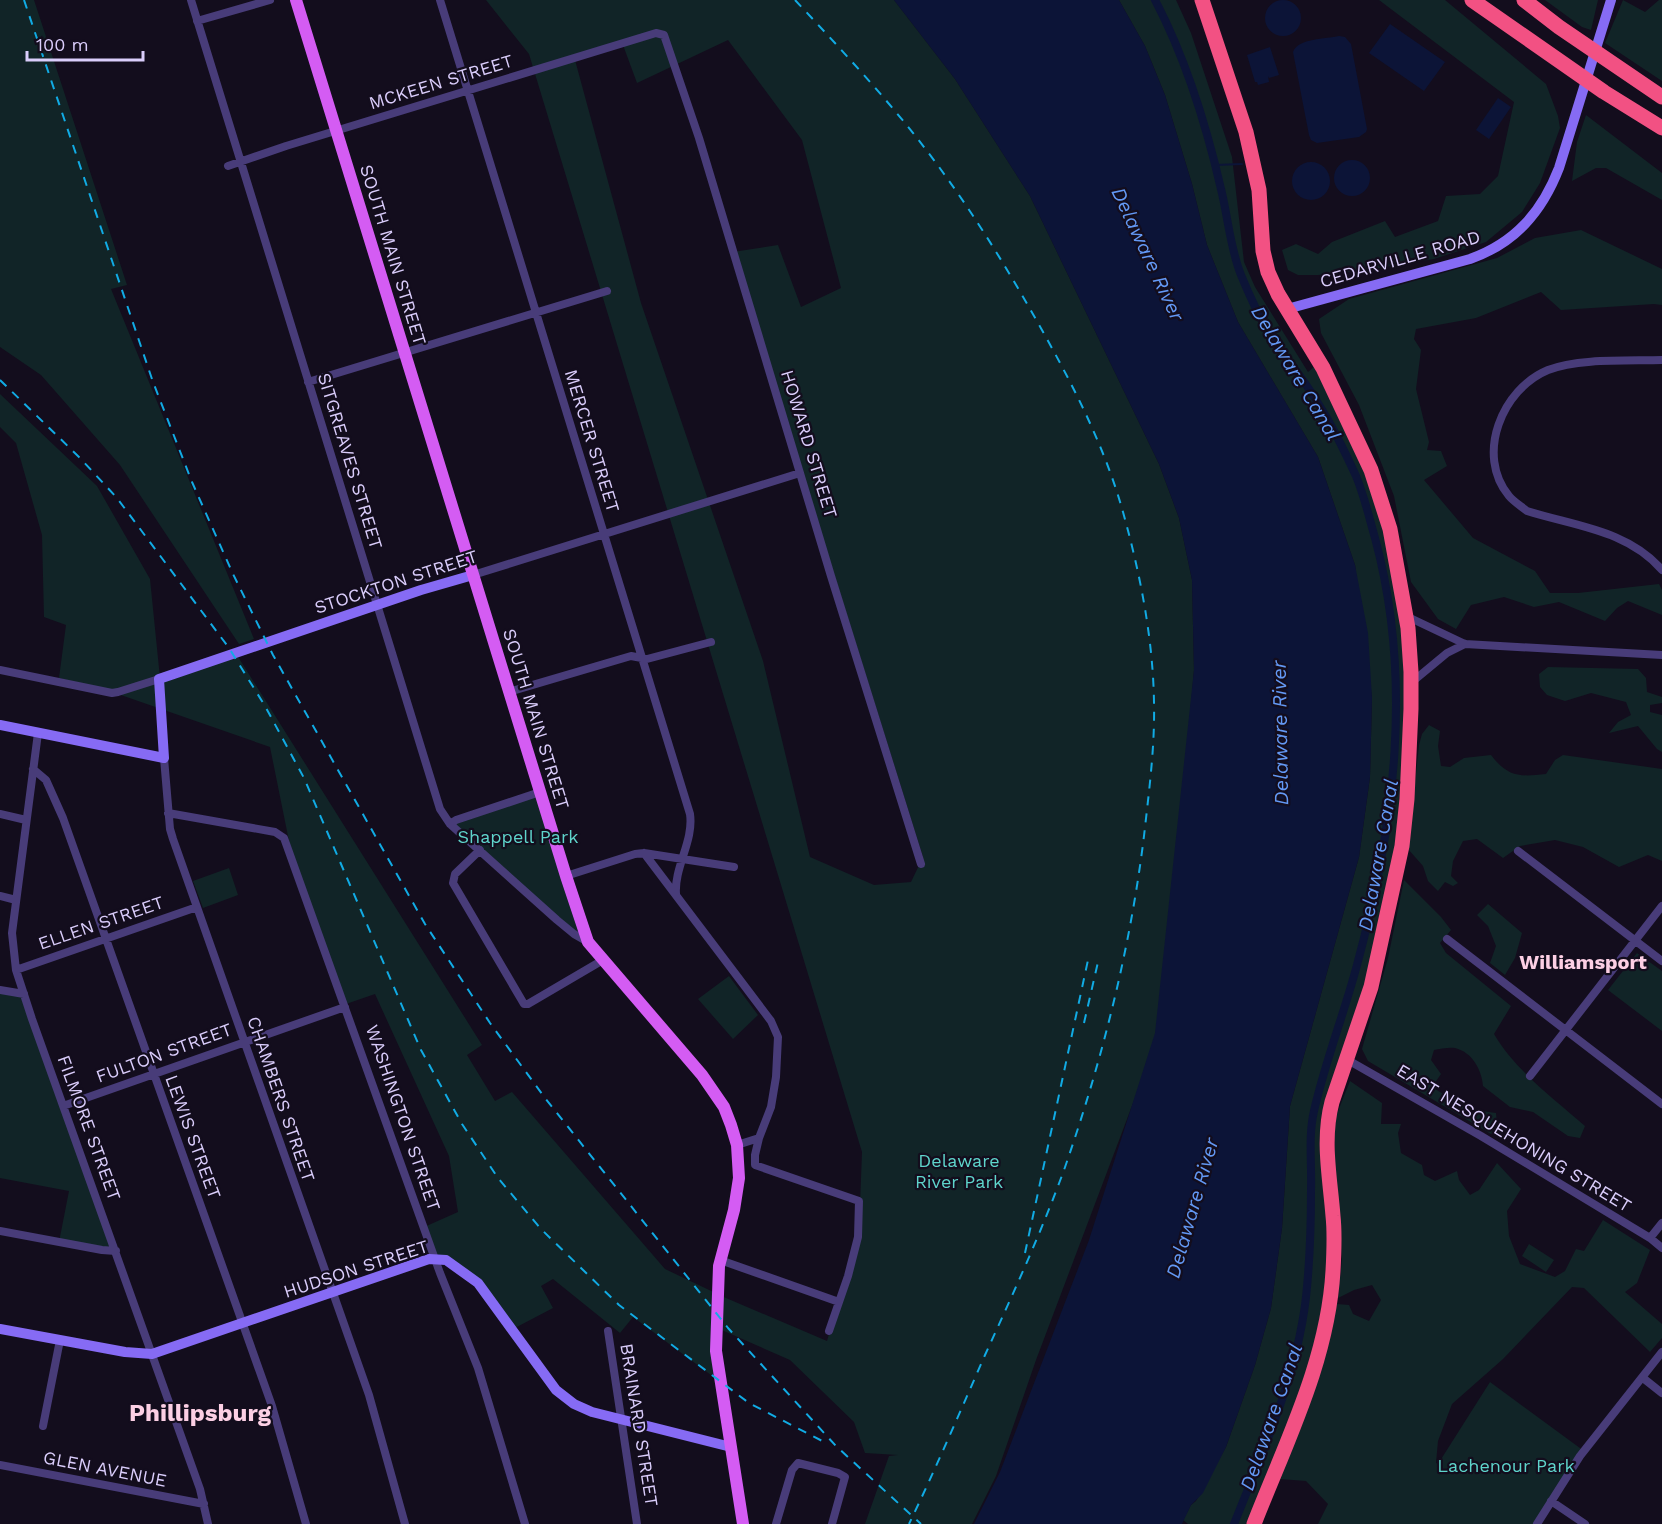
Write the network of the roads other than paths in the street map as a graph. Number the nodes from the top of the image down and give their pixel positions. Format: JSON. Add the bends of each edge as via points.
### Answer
{"nodes":[{"id":1,"x":190,"y":0,"type":"edge"},
{"id":2,"x":270,"y":0,"type":"edge"},
{"id":3,"x":296,"y":0,"type":"edge"},
{"id":4,"x":440,"y":0,"type":"edge"},
{"id":5,"x":1202,"y":0,"type":"edge"},
{"id":6,"x":1472,"y":0,"type":"edge"},
{"id":7,"x":1524,"y":0,"type":"edge"},
{"id":8,"x":1611,"y":0,"type":"edge"},
{"id":9,"x":197,"y":21,"type":"junction"},
{"id":10,"x":663,"y":34,"type":"joint"},
{"id":11,"x":468,"y":91,"type":"junction"},
{"id":12,"x":1662,"y":97,"type":"edge"},
{"id":13,"x":1662,"y":128,"type":"edge"},
{"id":14,"x":337,"y":131,"type":"junction"},
{"id":15,"x":240,"y":162,"type":"junction"},
{"id":16,"x":228,"y":166,"type":"dead end"},
{"id":17,"x":607,"y":291,"type":"dead end"},
{"id":18,"x":1287,"y":309,"type":"junction"},
{"id":19,"x":536,"y":313,"type":"junction"},
{"id":20,"x":404,"y":353,"type":"junction"},
{"id":21,"x":1662,"y":360,"type":"edge"},
{"id":22,"x":308,"y":381,"type":"junction"},
{"id":23,"x":800,"y":473,"type":"junction"},
{"id":24,"x":603,"y":533,"type":"junction"},
{"id":25,"x":1662,"y":570,"type":"edge"},
{"id":26,"x":473,"y":575,"type":"junction"},
{"id":27,"x":377,"y":606,"type":"junction"},
{"id":28,"x":1406,"y":616,"type":"junction"},
{"id":29,"x":711,"y":642,"type":"dead end"},
{"id":30,"x":1465,"y":644,"type":"junction"},
{"id":31,"x":1662,"y":655,"type":"edge"},
{"id":32,"x":643,"y":658,"type":"junction"},
{"id":33,"x":0,"y":670,"type":"edge"},
{"id":34,"x":159,"y":679,"type":"junction"},
{"id":35,"x":1412,"y":682,"type":"junction"},
{"id":36,"x":509,"y":692,"type":"junction"},
{"id":37,"x":0,"y":725,"type":"edge"},
{"id":38,"x":38,"y":733,"type":"junction"},
{"id":39,"x":164,"y":758,"type":"junction"},
{"id":40,"x":33,"y":769,"type":"junction"},
{"id":41,"x":540,"y":792,"type":"junction"},
{"id":42,"x":168,"y":813,"type":"junction"},
{"id":43,"x":0,"y":814,"type":"edge"},
{"id":44,"x":26,"y":820,"type":"junction"},
{"id":45,"x":450,"y":824,"type":"junction"},
{"id":46,"x":480,"y":850,"type":"junction"},
{"id":47,"x":1518,"y":851,"type":"dead end"},
{"id":48,"x":644,"y":853,"type":"junction"},
{"id":49,"x":683,"y":858,"type":"junction"},
{"id":50,"x":921,"y":864,"type":"dead end"},
{"id":51,"x":734,"y":867,"type":"dead end"},
{"id":52,"x":566,"y":876,"type":"junction"},
{"id":53,"x":676,"y":894,"type":"junction"},
{"id":54,"x":0,"y":896,"type":"edge"},
{"id":55,"x":16,"y":900,"type":"junction"},
{"id":56,"x":1662,"y":906,"type":"edge"},
{"id":57,"x":197,"y":907,"type":"junction"},
{"id":58,"x":105,"y":939,"type":"junction"},
{"id":59,"x":1448,"y":939,"type":"dead end"},
{"id":60,"x":1636,"y":940,"type":"junction"},
{"id":61,"x":588,"y":942,"type":"junction"},
{"id":62,"x":603,"y":960,"type":"junction"},
{"id":63,"x":1662,"y":961,"type":"edge"},
{"id":64,"x":16,"y":970,"type":"junction"},
{"id":65,"x":0,"y":990,"type":"edge"},
{"id":66,"x":24,"y":994,"type":"junction"},
{"id":67,"x":345,"y":1007,"type":"junction"},
{"id":68,"x":1566,"y":1031,"type":"junction"},
{"id":69,"x":243,"y":1042,"type":"junction"},
{"id":70,"x":1346,"y":1059,"type":"junction"},
{"id":71,"x":154,"y":1075,"type":"junction"},
{"id":72,"x":1530,"y":1076,"type":"dead end"},
{"id":73,"x":1662,"y":1104,"type":"edge"},
{"id":74,"x":63,"y":1106,"type":"junction"},
{"id":75,"x":759,"y":1138,"type":"junction"},
{"id":76,"x":737,"y":1145,"type":"junction"},
{"id":77,"x":1662,"y":1223,"type":"edge"},
{"id":78,"x":0,"y":1231,"type":"edge"},
{"id":79,"x":1650,"y":1238,"type":"junction"},
{"id":80,"x":1662,"y":1248,"type":"edge"},
{"id":81,"x":116,"y":1251,"type":"junction"},
{"id":82,"x":435,"y":1258,"type":"junction"},
{"id":83,"x":720,"y":1260,"type":"junction"},
{"id":84,"x":333,"y":1293,"type":"junction"},
{"id":85,"x":839,"y":1302,"type":"junction"},
{"id":86,"x":242,"y":1324,"type":"junction"},
{"id":87,"x":0,"y":1329,"type":"edge"},
{"id":88,"x":608,"y":1331,"type":"dead end"},
{"id":89,"x":829,"y":1331,"type":"dead end"},
{"id":90,"x":60,"y":1340,"type":"junction"},
{"id":91,"x":1662,"y":1352,"type":"edge"},
{"id":92,"x":152,"y":1354,"type":"junction"},
{"id":93,"x":1643,"y":1378,"type":"junction"},
{"id":94,"x":1662,"y":1393,"type":"edge"},
{"id":95,"x":621,"y":1419,"type":"junction"},
{"id":96,"x":43,"y":1426,"type":"dead end"},
{"id":97,"x":731,"y":1447,"type":"junction"},
{"id":98,"x":0,"y":1465,"type":"edge"},
{"id":99,"x":1551,"y":1501,"type":"junction"},
{"id":100,"x":204,"y":1504,"type":"junction"},
{"id":101,"x":208,"y":1524,"type":"edge"},
{"id":102,"x":306,"y":1524,"type":"edge"},
{"id":103,"x":405,"y":1524,"type":"edge"},
{"id":104,"x":525,"y":1524,"type":"edge"},
{"id":105,"x":638,"y":1524,"type":"edge"},
{"id":106,"x":743,"y":1524,"type":"edge"},
{"id":107,"x":776,"y":1524,"type":"edge"},
{"id":108,"x":832,"y":1524,"type":"edge"},
{"id":109,"x":1254,"y":1524,"type":"edge"},
{"id":110,"x":1537,"y":1524,"type":"edge"},
{"id":111,"x":1585,"y":1524,"type":"edge"}],
"edges":[{"from":1,"to":9,"type":"street","name":"SITGREAVES STREET"},
{"from":2,"to":9,"type":"street"},
{"from":3,"to":14,"type":"main road","name":"SOUTH MAIN STREET"},
{"from":4,"to":11,"type":"street","name":"MERCER STREET"},
{"from":5,"to":18,"type":"highway","via":[[1246,132],[1259,190],[1265,262]]},
{"from":6,"to":13,"type":"highway"},
{"from":7,"to":12,"type":"highway"},
{"from":8,"to":18,"type":"street","name":"CEDARVILLE ROAD","via":[[1561,161],[1548,193],[1530,220],[1510,238],[1470,259]]},
{"from":9,"to":15,"type":"street","name":"SITGREAVES STREET"},
{"from":10,"to":11,"type":"street","name":"MCKEEN STREET"},
{"from":10,"to":23,"type":"street","name":"HOWARD STREET","via":[[671,48]]},
{"from":11,"to":14,"type":"street","name":"MCKEEN STREET"},
{"from":11,"to":19,"type":"street","name":"MERCER STREET"},
{"from":14,"to":15,"type":"street","name":"MCKEEN STREET"},
{"from":14,"to":20,"type":"main road","name":"SOUTH MAIN STREET"},
{"from":15,"to":16,"type":"street","name":"MCKEEN STREET"},
{"from":15,"to":22,"type":"street","name":"SITGREAVES STREET"},
{"from":17,"to":19,"type":"street"},
{"from":18,"to":28,"type":"highway","via":[[1328,377],[1371,470],[1390,529]]},
{"from":19,"to":20,"type":"street"},
{"from":19,"to":24,"type":"street","name":"MERCER STREET"},
{"from":20,"to":22,"type":"street"},
{"from":20,"to":26,"type":"main road","name":"SOUTH MAIN STREET"},
{"from":21,"to":25,"type":"street","via":[[1548,370],[1530,380],[1510,400],[1494,445],[1498,474],[1509,496],[1527,511],[1617,537],[1649,556]]},
{"from":22,"to":27,"type":"street","name":"SITGREAVES STREET"},
{"from":23,"to":24,"type":"street","name":"STOCKTON STREET"},
{"from":23,"to":50,"type":"street","name":"HOWARD STREET"},
{"from":24,"to":26,"type":"street","name":"STOCKTON STREET"},
{"from":24,"to":32,"type":"street","name":"MERCER STREET"},
{"from":26,"to":27,"type":"street","name":"STOCKTON STREET"},
{"from":26,"to":36,"type":"main road","name":"SOUTH MAIN STREET"},
{"from":27,"to":34,"type":"street","name":"STOCKTON STREET"},
{"from":27,"to":45,"type":"street","name":"SITGREAVES STREET","via":[[436,799]]},
{"from":28,"to":30,"type":"street"},
{"from":28,"to":35,"type":"highway"},
{"from":29,"to":32,"type":"street"},
{"from":30,"to":31,"type":"street"},
{"from":30,"to":35,"type":"street"},
{"from":32,"to":36,"type":"street","via":[[631,656]]},
{"from":32,"to":49,"type":"street","name":"MERCER STREET","via":[[690,814]]},
{"from":33,"to":34,"type":"street","name":"STOCKTON STREET","via":[[112,693]]},
{"from":34,"to":39,"type":"street","name":"CHAMBERS STREET"},
{"from":35,"to":70,"type":"highway","via":[[1402,846],[1371,987]]},
{"from":36,"to":41,"type":"main road","name":"SOUTH MAIN STREET"},
{"from":37,"to":38,"type":"street"},
{"from":38,"to":39,"type":"street"},
{"from":38,"to":40,"type":"street","name":"FILMORE STREET"},
{"from":39,"to":42,"type":"street","name":"CHAMBERS STREET"},
{"from":40,"to":44,"type":"street","name":"FILMORE STREET"},
{"from":40,"to":58,"type":"street","name":"LEWIS STREET","via":[[46,780],[54,797]]},
{"from":41,"to":45,"type":"street"},
{"from":41,"to":52,"type":"main road","name":"SOUTH MAIN STREET"},
{"from":42,"to":57,"type":"street","name":"CHAMBERS STREET","via":[[173,840]]},
{"from":42,"to":67,"type":"street","name":"WASHINGTON STREET","via":[[275,832],[284,838]]},
{"from":43,"to":44,"type":"street"},
{"from":44,"to":55,"type":"street","name":"FILMORE STREET"},
{"from":45,"to":46,"type":"street","name":"SITGREAVES STREET"},
{"from":46,"to":61,"type":"street","name":"SITGREAVES STREET","via":[[557,920]]},
{"from":46,"to":62,"type":"street","via":[[455,874],[453,883],[524,1004]]},
{"from":47,"to":60,"type":"street"},
{"from":48,"to":49,"type":"street"},
{"from":48,"to":52,"type":"street"},
{"from":48,"to":53,"type":"street"},
{"from":49,"to":51,"type":"street"},
{"from":49,"to":53,"type":"street","name":"MERCER STREET"},
{"from":52,"to":61,"type":"main road","name":"SOUTH MAIN STREET"},
{"from":53,"to":75,"type":"street","via":[[778,1033],[775,1091]]},
{"from":54,"to":55,"type":"street"},
{"from":55,"to":64,"type":"street","name":"FILMORE STREET","via":[[12,941]]},
{"from":56,"to":60,"type":"street"},
{"from":57,"to":58,"type":"street","name":"ELLEN STREET"},
{"from":57,"to":69,"type":"street","name":"CHAMBERS STREET"},
{"from":58,"to":64,"type":"street","name":"ELLEN STREET"},
{"from":58,"to":71,"type":"street","name":"LEWIS STREET"},
{"from":59,"to":68,"type":"street"},
{"from":60,"to":63,"type":"street"},
{"from":60,"to":68,"type":"street"},
{"from":61,"to":62,"type":"main road","name":"SOUTH MAIN STREET"},
{"from":62,"to":76,"type":"main road","name":"SOUTH MAIN STREET","via":[[702,1075],[724,1107]]},
{"from":64,"to":66,"type":"street","name":"FILMORE STREET"},
{"from":65,"to":66,"type":"street"},
{"from":66,"to":74,"type":"street","name":"FILMORE STREET"},
{"from":67,"to":69,"type":"street","name":"FULTON STREET"},
{"from":67,"to":82,"type":"street","name":"WASHINGTON STREET"},
{"from":68,"to":72,"type":"street"},
{"from":68,"to":73,"type":"street"},
{"from":69,"to":71,"type":"street","name":"FULTON STREET"},
{"from":69,"to":84,"type":"street","name":"CHAMBERS STREET"},
{"from":70,"to":79,"type":"street","name":"EAST NESQUEHONING STREET"},
{"from":70,"to":109,"type":"highway","via":[[1330,1107],[1326,1138],[1334,1232],[1326,1323],[1307,1390]]},
{"from":71,"to":74,"type":"street","name":"FULTON STREET"},
{"from":71,"to":86,"type":"street","name":"LEWIS STREET"},
{"from":74,"to":81,"type":"street","name":"FILMORE STREET"},
{"from":75,"to":76,"type":"street"},
{"from":75,"to":85,"type":"street","via":[[754,1162],[758,1166],[859,1201],[858,1237]]},
{"from":76,"to":83,"type":"main road","name":"SOUTH MAIN STREET","via":[[738,1190]]},
{"from":77,"to":79,"type":"street"},
{"from":78,"to":81,"type":"street"},
{"from":79,"to":80,"type":"street","name":"EAST NESQUEHONING STREET"},
{"from":81,"to":92,"type":"street","name":"FILMORE STREET"},
{"from":82,"to":84,"type":"street","name":"HUDSON STREET"},
{"from":82,"to":95,"type":"street","name":"HUDSON STREET","via":[[446,1260],[478,1283],[549,1382],[565,1397],[582,1408]]},
{"from":82,"to":104,"type":"street","name":"WASHINGTON STREET","via":[[478,1368]]},
{"from":83,"to":85,"type":"street"},
{"from":83,"to":97,"type":"main road","name":"SOUTH MAIN STREET","via":[[716,1335]]},
{"from":84,"to":86,"type":"street","name":"HUDSON STREET"},
{"from":84,"to":103,"type":"street","name":"CHAMBERS STREET","via":[[369,1395]]},
{"from":85,"to":89,"type":"street"},
{"from":86,"to":92,"type":"street","name":"HUDSON STREET"},
{"from":86,"to":102,"type":"street","name":"LEWIS STREET","via":[[279,1428]]},
{"from":87,"to":90,"type":"street","name":"HUDSON STREET"},
{"from":88,"to":95,"type":"street","name":"BRAINARD STREET"},
{"from":90,"to":92,"type":"street","name":"HUDSON STREET"},
{"from":90,"to":96,"type":"street"},
{"from":91,"to":93,"type":"street"},
{"from":92,"to":100,"type":"street","name":"FILMORE STREET"},
{"from":93,"to":94,"type":"street"},
{"from":93,"to":99,"type":"street","via":[[1580,1456]]},
{"from":95,"to":97,"type":"street","name":"HUDSON STREET"},
{"from":95,"to":105,"type":"street","name":"BRAINARD STREET"},
{"from":97,"to":106,"type":"main road","name":"SOUTH MAIN STREET"},
{"from":98,"to":100,"type":"street","name":"GLEN AVENUE"},
{"from":99,"to":110,"type":"street"},
{"from":99,"to":111,"type":"street"},
{"from":100,"to":101,"type":"street","name":"FILMORE STREET"},
{"from":107,"to":108,"type":"street","via":[[792,1470],[801,1464],[845,1477]]}]}
